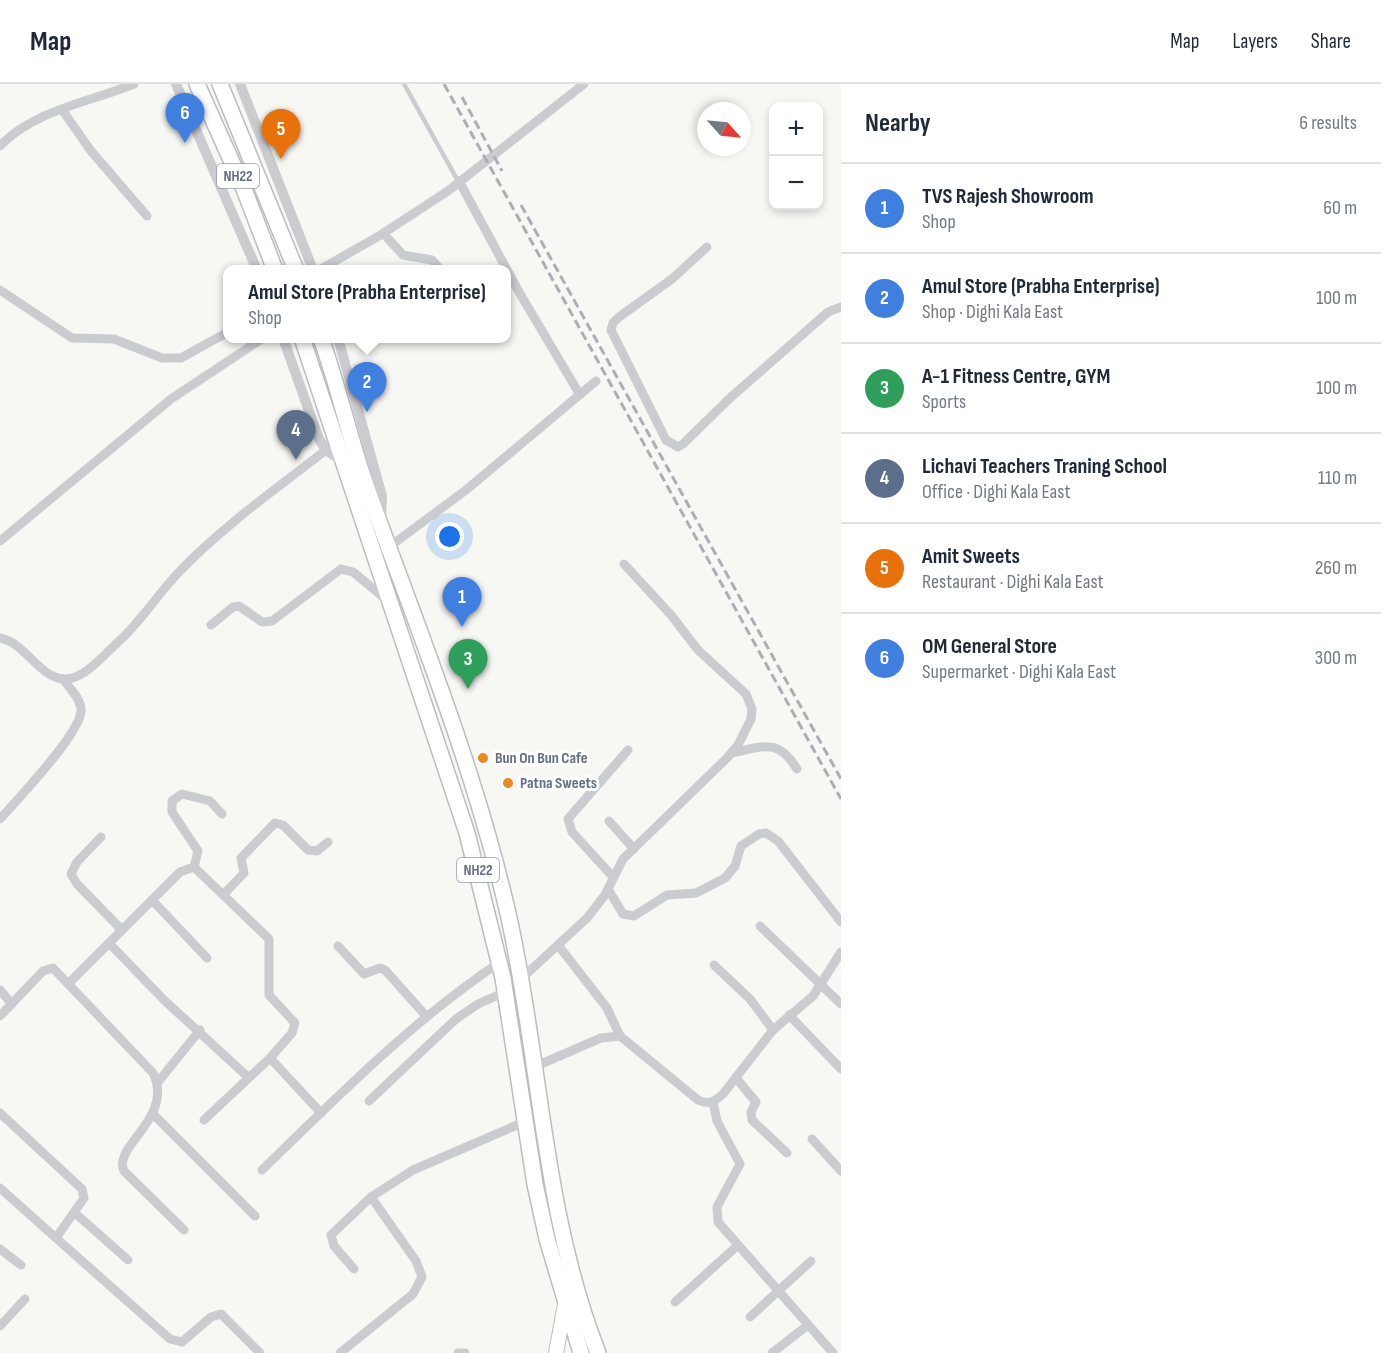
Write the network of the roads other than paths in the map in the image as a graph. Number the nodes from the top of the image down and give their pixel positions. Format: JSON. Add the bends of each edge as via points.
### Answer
{"nodes":[{"id":1,"x":134,"y":84,"type":"edge"},
{"id":2,"x":176,"y":84,"type":"edge"},
{"id":3,"x":197,"y":84,"type":"edge"},
{"id":4,"x":220,"y":84,"type":"edge"},
{"id":5,"x":240,"y":84,"type":"edge"},
{"id":6,"x":404,"y":84,"type":"edge"},
{"id":7,"x":584,"y":84,"type":"edge"},
{"id":8,"x":63,"y":111,"type":"junction"},
{"id":9,"x":0,"y":146,"type":"edge"},
{"id":10,"x":459,"y":182,"type":"junction"},
{"id":11,"x":147,"y":216,"type":"dead end"},
{"id":12,"x":383,"y":233,"type":"junction"},
{"id":13,"x":707,"y":247,"type":"dead end"},
{"id":14,"x":255,"y":265,"type":"edge"},
{"id":15,"x":273,"y":265,"type":"edge"},
{"id":16,"x":294,"y":265,"type":"edge"},
{"id":17,"x":311,"y":265,"type":"edge"},
{"id":18,"x":328,"y":265,"type":"edge"},
{"id":19,"x":436,"y":265,"type":"edge"},
{"id":20,"x":504,"y":265,"type":"edge"},
{"id":21,"x":511,"y":277,"type":"edge"},
{"id":22,"x":0,"y":290,"type":"edge"},
{"id":23,"x":841,"y":307,"type":"edge"},
{"id":24,"x":223,"y":335,"type":"edge"},
{"id":25,"x":257,"y":343,"type":"edge"},
{"id":26,"x":284,"y":343,"type":"edge"},
{"id":27,"x":303,"y":343,"type":"edge"},
{"id":28,"x":323,"y":343,"type":"edge"},
{"id":29,"x":339,"y":343,"type":"edge"},
{"id":30,"x":596,"y":381,"type":"dead end"},
{"id":31,"x":580,"y":395,"type":"junction"},
{"id":32,"x":326,"y":450,"type":"junction"},
{"id":33,"x":341,"y":460,"type":"junction"},
{"id":34,"x":381,"y":524,"type":"junction"},
{"id":35,"x":0,"y":541,"type":"edge"},
{"id":36,"x":389,"y":547,"type":"junction"},
{"id":37,"x":624,"y":564,"type":"dead end"},
{"id":38,"x":390,"y":602,"type":"junction"},
{"id":39,"x":211,"y":625,"type":"dead end"},
{"id":40,"x":0,"y":638,"type":"edge"},
{"id":41,"x":63,"y":679,"type":"junction"},
{"id":42,"x":628,"y":750,"type":"dead end"},
{"id":43,"x":731,"y":753,"type":"junction"},
{"id":44,"x":797,"y":769,"type":"dead end"},
{"id":45,"x":222,"y":814,"type":"dead end"},
{"id":46,"x":0,"y":819,"type":"edge"},
{"id":47,"x":609,"y":821,"type":"dead end"},
{"id":48,"x":101,"y":837,"type":"dead end"},
{"id":49,"x":328,"y":842,"type":"dead end"},
{"id":50,"x":634,"y":849,"type":"junction"},
{"id":51,"x":194,"y":867,"type":"junction"},
{"id":52,"x":614,"y":877,"type":"junction"},
{"id":53,"x":608,"y":890,"type":"junction"},
{"id":54,"x":224,"y":894,"type":"junction"},
{"id":55,"x":152,"y":900,"type":"junction"},
{"id":56,"x":841,"y":922,"type":"edge"},
{"id":57,"x":760,"y":927,"type":"dead end"},
{"id":58,"x":122,"y":930,"type":"junction"},
{"id":59,"x":109,"y":943,"type":"junction"},
{"id":60,"x":558,"y":945,"type":"junction"},
{"id":61,"x":338,"y":946,"type":"dead end"},
{"id":62,"x":841,"y":952,"type":"edge"},
{"id":63,"x":207,"y":958,"type":"dead end"},
{"id":64,"x":500,"y":962,"type":"junction"},
{"id":65,"x":714,"y":965,"type":"dead end"},
{"id":66,"x":520,"y":979,"type":"junction"},
{"id":67,"x":69,"y":983,"type":"junction"},
{"id":68,"x":820,"y":985,"type":"junction"},
{"id":69,"x":0,"y":990,"type":"edge"},
{"id":70,"x":505,"y":992,"type":"junction"},
{"id":71,"x":12,"y":1004,"type":"junction"},
{"id":72,"x":841,"y":1005,"type":"edge"},
{"id":73,"x":789,"y":1015,"type":"junction"},
{"id":74,"x":0,"y":1016,"type":"edge"},
{"id":75,"x":426,"y":1016,"type":"junction"},
{"id":76,"x":200,"y":1030,"type":"junction"},
{"id":77,"x":772,"y":1030,"type":"junction"},
{"id":78,"x":620,"y":1036,"type":"junction"},
{"id":79,"x":270,"y":1058,"type":"junction"},
{"id":80,"x":534,"y":1067,"type":"junction"},
{"id":81,"x":841,"y":1069,"type":"edge"},
{"id":82,"x":248,"y":1077,"type":"junction"},
{"id":83,"x":736,"y":1078,"type":"junction"},
{"id":84,"x":158,"y":1082,"type":"junction"},
{"id":85,"x":369,"y":1101,"type":"dead end"},
{"id":86,"x":713,"y":1102,"type":"junction"},
{"id":87,"x":0,"y":1113,"type":"edge"},
{"id":88,"x":321,"y":1113,"type":"junction"},
{"id":89,"x":153,"y":1114,"type":"junction"},
{"id":90,"x":204,"y":1120,"type":"dead end"},
{"id":91,"x":524,"y":1122,"type":"junction"},
{"id":92,"x":812,"y":1140,"type":"dead end"},
{"id":93,"x":788,"y":1153,"type":"dead end"},
{"id":94,"x":262,"y":1170,"type":"dead end"},
{"id":95,"x":841,"y":1171,"type":"edge"},
{"id":96,"x":0,"y":1188,"type":"edge"},
{"id":97,"x":371,"y":1197,"type":"junction"},
{"id":98,"x":75,"y":1213,"type":"junction"},
{"id":99,"x":255,"y":1216,"type":"dead end"},
{"id":100,"x":184,"y":1230,"type":"dead end"},
{"id":101,"x":56,"y":1238,"type":"junction"},
{"id":102,"x":737,"y":1246,"type":"junction"},
{"id":103,"x":0,"y":1249,"type":"edge"},
{"id":104,"x":128,"y":1260,"type":"dead end"},
{"id":105,"x":811,"y":1261,"type":"dead end"},
{"id":106,"x":21,"y":1265,"type":"dead end"},
{"id":107,"x":354,"y":1269,"type":"dead end"},
{"id":108,"x":779,"y":1291,"type":"junction"},
{"id":109,"x":25,"y":1299,"type":"dead end"},
{"id":110,"x":675,"y":1302,"type":"dead end"},
{"id":111,"x":565,"y":1304,"type":"junction"},
{"id":112,"x":750,"y":1317,"type":"dead end"},
{"id":113,"x":808,"y":1325,"type":"junction"},
{"id":114,"x":0,"y":1326,"type":"edge"},
{"id":115,"x":260,"y":1353,"type":"edge"},
{"id":116,"x":340,"y":1353,"type":"edge"},
{"id":117,"x":458,"y":1353,"type":"edge"},
{"id":118,"x":465,"y":1353,"type":"edge"},
{"id":119,"x":556,"y":1353,"type":"edge"},
{"id":120,"x":581,"y":1353,"type":"edge"},
{"id":121,"x":598,"y":1353,"type":"edge"},
{"id":122,"x":772,"y":1353,"type":"edge"},
{"id":123,"x":833,"y":1353,"type":"edge"}],
"edges":[{"from":1,"to":8,"type":"street"},
{"from":2,"to":14,"type":"street"},
{"from":3,"to":15,"type":"highway","number":"NH22"},
{"from":4,"to":16,"type":"highway","number":"NH22"},
{"from":5,"to":17,"type":"street"},
{"from":6,"to":10,"type":"lane"},
{"from":7,"to":10,"type":"street"},
{"from":8,"to":9,"type":"street","via":[[24,126]]},
{"from":8,"to":11,"type":"street","via":[[91,151]]},
{"from":10,"to":12,"type":"street"},
{"from":10,"to":20,"type":"street"},
{"from":12,"to":18,"type":"street"},
{"from":12,"to":19,"type":"street","via":[[404,255],[432,260]]},
{"from":13,"to":23,"type":"street","via":[[613,323],[611,330],[672,446],[683,444],[828,312]]},
{"from":21,"to":31,"type":"street"},
{"from":22,"to":24,"type":"street","via":[[72,338],[114,339],[162,358],[181,358]]},
{"from":25,"to":35,"type":"street","via":[[171,399]]},
{"from":26,"to":32,"type":"street"},
{"from":27,"to":33,"type":"highway","number":"NH22"},
{"from":28,"to":34,"type":"highway","number":"NH22","via":[[357,459]]},
{"from":29,"to":34,"type":"street","via":[[382,496]]},
{"from":30,"to":31,"type":"street"},
{"from":31,"to":36,"type":"street","via":[[466,490]]},
{"from":32,"to":33,"type":"street"},
{"from":32,"to":41,"type":"street","via":[[206,545],[106,654],[73,678]]},
{"from":33,"to":38,"type":"highway","number":"NH22"},
{"from":34,"to":36,"type":"highway","number":"NH22"},
{"from":36,"to":66,"type":"highway","number":"NH22","via":[[487,827]]},
{"from":37,"to":43,"type":"street","via":[[704,656],[746,694],[751,719]]},
{"from":38,"to":39,"type":"street","via":[[353,572],[341,568],[272,621],[262,622],[239,606]]},
{"from":38,"to":64,"type":"highway","number":"NH22","via":[[449,771]]},
{"from":40,"to":41,"type":"street","via":[[19,646],[41,667]]},
{"from":41,"to":46,"type":"street","via":[[79,703],[80,716],[48,765]]},
{"from":42,"to":52,"type":"street","via":[[568,819],[572,832]]},
{"from":43,"to":44,"type":"street","via":[[777,748],[786,752]]},
{"from":43,"to":50,"type":"street"},
{"from":45,"to":51,"type":"street","via":[[207,800],[182,794],[172,801],[172,812],[198,851]]},
{"from":47,"to":50,"type":"street"},
{"from":48,"to":58,"type":"street","via":[[71,874]]},
{"from":49,"to":54,"type":"street","via":[[317,851],[308,850],[283,825],[275,823],[242,858],[244,873]]},
{"from":50,"to":52,"type":"street","via":[[623,859]]},
{"from":51,"to":54,"type":"street"},
{"from":51,"to":55,"type":"street","via":[[180,872]]},
{"from":52,"to":53,"type":"street"},
{"from":53,"to":56,"type":"street","via":[[623,914],[634,916],[667,895],[696,893],[725,878],[735,866],[741,846],[766,833],[778,841]]},
{"from":53,"to":60,"type":"street","via":[[591,914]]},
{"from":54,"to":79,"type":"street","via":[[269,939],[269,994],[295,1023],[292,1033]]},
{"from":55,"to":58,"type":"street"},
{"from":55,"to":63,"type":"street"},
{"from":57,"to":68,"type":"street"},
{"from":58,"to":59,"type":"street"},
{"from":59,"to":67,"type":"street"},
{"from":59,"to":76,"type":"street","via":[[164,1000]]},
{"from":60,"to":66,"type":"street"},
{"from":60,"to":78,"type":"street","via":[[607,1008]]},
{"from":61,"to":75,"type":"street","via":[[364,974],[385,970]]},
{"from":62,"to":68,"type":"street"},
{"from":64,"to":70,"type":"highway","number":"NH22"},
{"from":64,"to":75,"type":"street"},
{"from":65,"to":77,"type":"street","via":[[750,999]]},
{"from":66,"to":80,"type":"highway","number":"NH22"},
{"from":67,"to":71,"type":"street","via":[[48,968]]},
{"from":67,"to":84,"type":"street","via":[[139,1056]]},
{"from":68,"to":72,"type":"street"},
{"from":68,"to":73,"type":"street","via":[[813,996]]},
{"from":69,"to":71,"type":"street"},
{"from":70,"to":85,"type":"street","via":[[456,1019]]},
{"from":70,"to":91,"type":"highway","number":"NH22"},
{"from":71,"to":74,"type":"street"},
{"from":73,"to":77,"type":"street"},
{"from":73,"to":81,"type":"street"},
{"from":75,"to":88,"type":"street"},
{"from":76,"to":82,"type":"street"},
{"from":76,"to":84,"type":"street"},
{"from":77,"to":83,"type":"street"},
{"from":78,"to":80,"type":"street","via":[[601,1038]]},
{"from":78,"to":86,"type":"street","via":[[698,1100]]},
{"from":79,"to":82,"type":"street"},
{"from":79,"to":88,"type":"street"},
{"from":80,"to":121,"type":"highway","number":"NH22","via":[[557,1215],[579,1301]]},
{"from":82,"to":90,"type":"street"},
{"from":83,"to":86,"type":"street"},
{"from":83,"to":93,"type":"street","via":[[756,1102],[752,1120]]},
{"from":84,"to":89,"type":"street"},
{"from":86,"to":102,"type":"street","via":[[717,1121],[740,1164],[716,1215]]},
{"from":87,"to":98,"type":"street","via":[[82,1188],[84,1198]]},
{"from":88,"to":94,"type":"street"},
{"from":89,"to":99,"type":"street"},
{"from":89,"to":100,"type":"street","via":[[123,1155],[121,1164]]},
{"from":91,"to":97,"type":"street","via":[[413,1170]]},
{"from":91,"to":111,"type":"highway","number":"NH22","via":[[547,1239]]},
{"from":92,"to":95,"type":"street"},
{"from":96,"to":101,"type":"street"},
{"from":97,"to":107,"type":"street","via":[[331,1235],[334,1246]]},
{"from":97,"to":116,"type":"street","via":[[416,1261],[422,1277],[413,1294]]},
{"from":98,"to":101,"type":"street"},
{"from":98,"to":104,"type":"street"},
{"from":101,"to":115,"type":"street","via":[[170,1340],[182,1342],[211,1317],[221,1314]]},
{"from":102,"to":108,"type":"street"},
{"from":102,"to":110,"type":"street"},
{"from":103,"to":106,"type":"street"},
{"from":105,"to":108,"type":"street"},
{"from":108,"to":112,"type":"street"},
{"from":108,"to":113,"type":"street"},
{"from":109,"to":114,"type":"street"},
{"from":111,"to":119,"type":"main road"},
{"from":111,"to":120,"type":"highway","number":"NH22"},
{"from":113,"to":122,"type":"street"},
{"from":113,"to":123,"type":"street"},
{"from":117,"to":118,"type":"street"}]}
